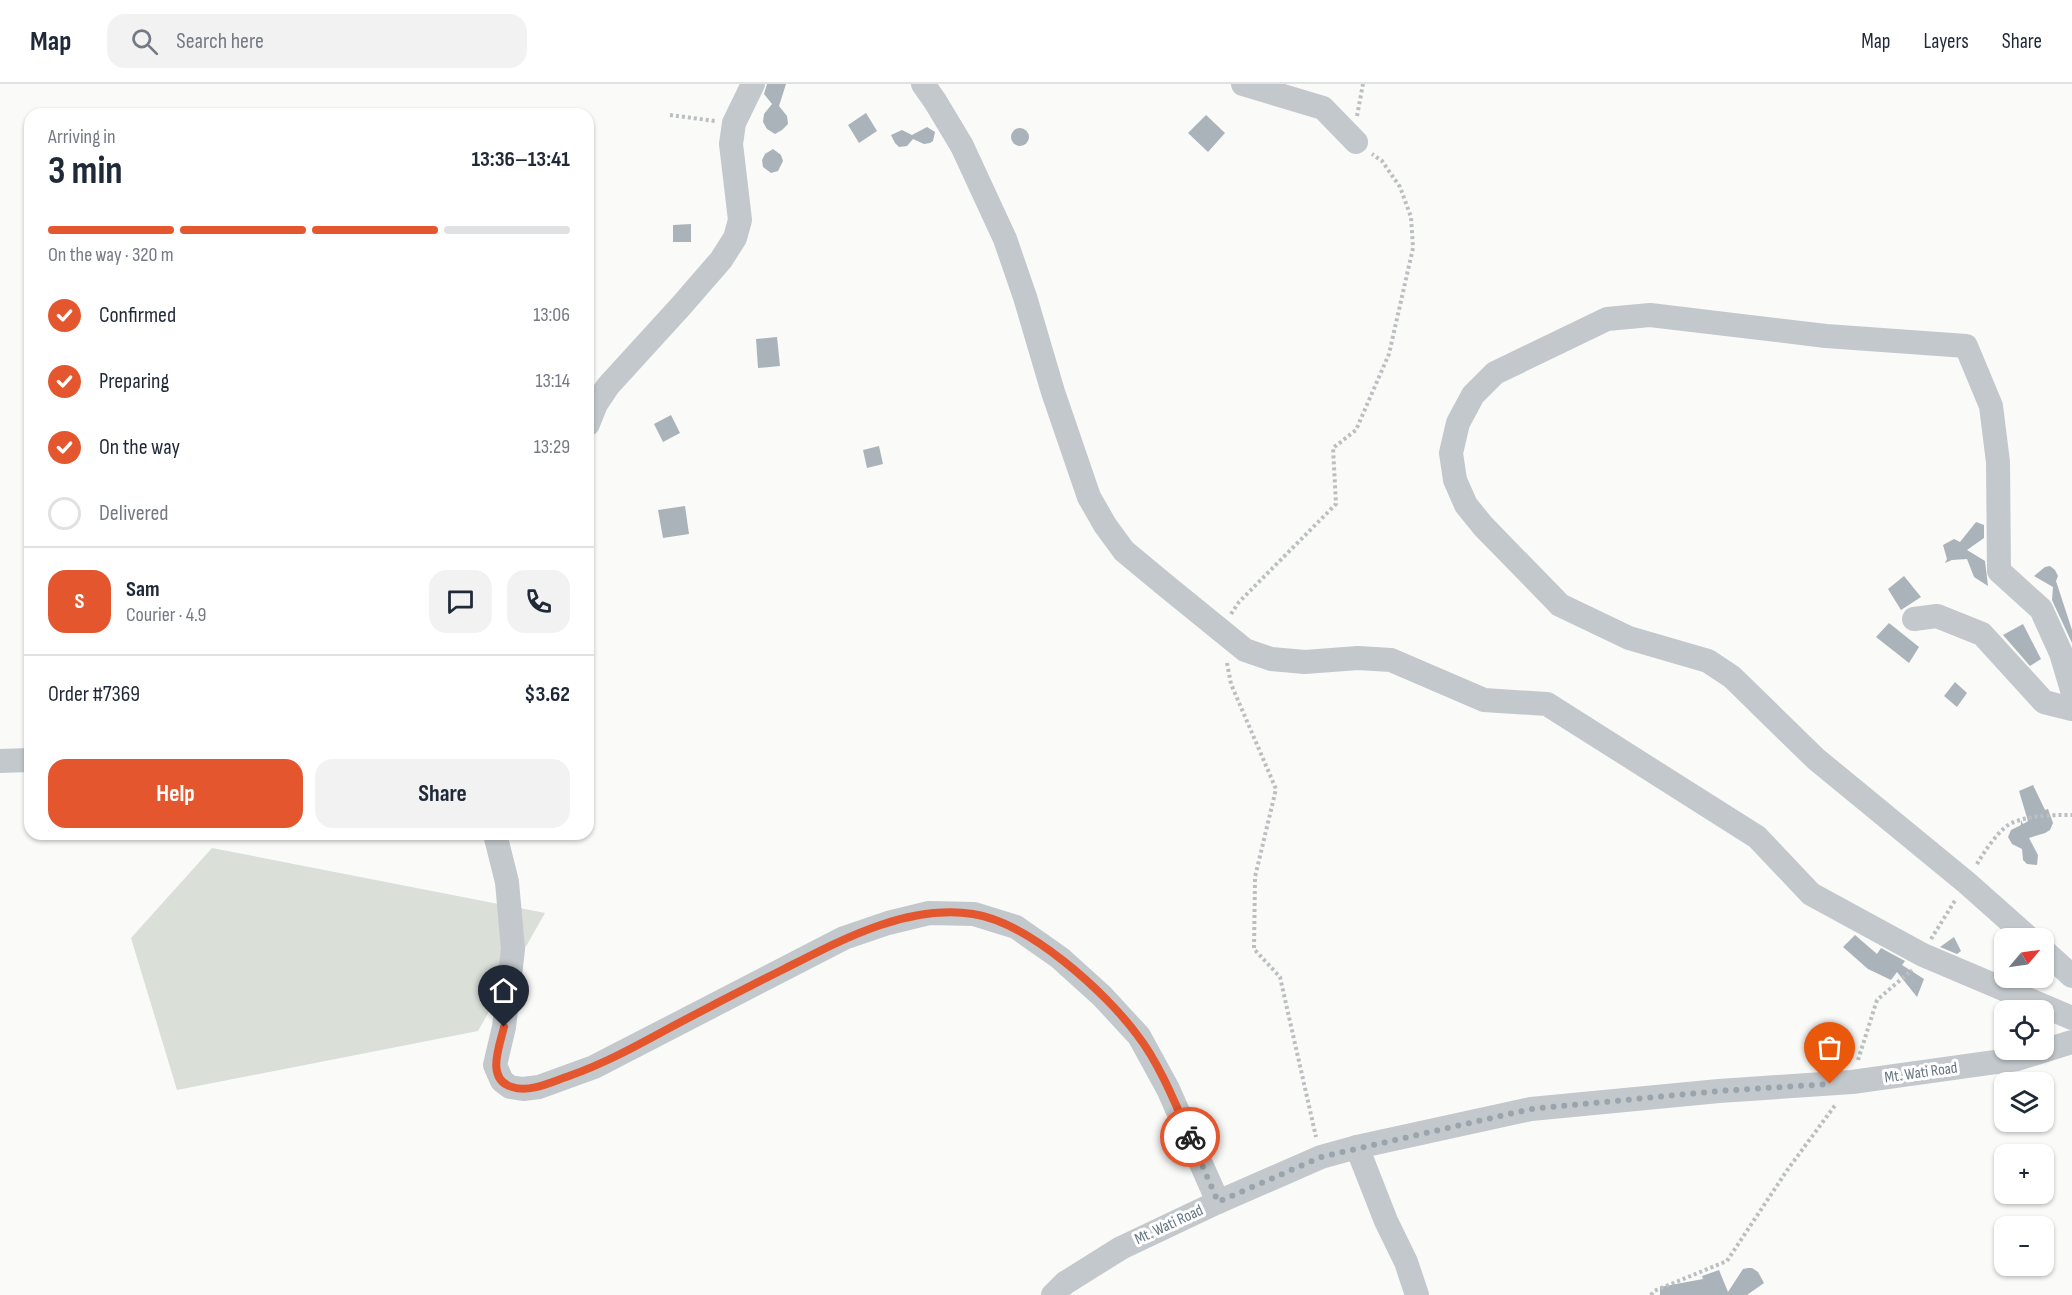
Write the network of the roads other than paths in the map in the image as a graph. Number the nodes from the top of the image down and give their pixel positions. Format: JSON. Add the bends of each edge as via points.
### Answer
{"nodes":[{"id":1,"x":753,"y":84,"type":"edge"},
{"id":2,"x":922,"y":84,"type":"edge"},
{"id":3,"x":1243,"y":84,"type":"edge"},
{"id":4,"x":1356,"y":142,"type":"dead end"},
{"id":5,"x":594,"y":409,"type":"edge"},
{"id":6,"x":1914,"y":619,"type":"dead end"},
{"id":7,"x":2072,"y":690,"type":"edge"},
{"id":8,"x":2072,"y":709,"type":"edge"},
{"id":9,"x":24,"y":760,"type":"edge"},
{"id":10,"x":0,"y":761,"type":"edge"},
{"id":11,"x":496,"y":840,"type":"edge"},
{"id":12,"x":2018,"y":928,"type":"edge"},
{"id":13,"x":2054,"y":960,"type":"edge"},
{"id":14,"x":2072,"y":976,"type":"edge"},
{"id":15,"x":2072,"y":1018,"type":"edge"},
{"id":16,"x":2072,"y":1042,"type":"edge"},
{"id":17,"x":1358,"y":1148,"type":"junction"},
{"id":18,"x":1218,"y":1202,"type":"junction"},
{"id":19,"x":1053,"y":1295,"type":"edge"},
{"id":20,"x":1417,"y":1295,"type":"edge"}],
"edges":[{"from":1,"to":5,"type":"street","via":[[734,123],[731,144],[740,220],[735,238],[721,260],[608,386]]},
{"from":2,"to":15,"type":"street","via":[[962,146],[1005,240],[1089,497],[1104,525],[1124,551],[1245,650],[1271,659],[1305,662],[1391,660],[1484,700],[1547,704],[1757,837],[1811,894],[1923,955]]},
{"from":3,"to":4,"type":"street","via":[[1323,108]]},
{"from":6,"to":8,"type":"street","via":[[1937,616],[1982,633],[2044,702]]},
{"from":7,"to":12,"type":"street","via":[[2041,609],[1999,571],[1998,462],[1991,406],[1966,346],[1826,336],[1650,315],[1607,319],[1495,373],[1473,395],[1458,423],[1451,453],[1455,480],[1466,505],[1560,605],[1629,638],[1708,662],[1732,677],[1816,759]]},
{"from":9,"to":10,"type":"street"},
{"from":11,"to":18,"type":"street","via":[[507,882],[513,949],[504,1027],[495,1065],[502,1081],[510,1087],[539,1087],[594,1067],[844,938],[929,913],[974,914],[1016,927],[1060,958],[1139,1036],[1168,1089]]},
{"from":13,"to":14,"type":"street"},
{"from":16,"to":17,"type":"street","name":"Mt. Wati Road","via":[[2017,1059],[1852,1082],[1531,1109]]},
{"from":17,"to":18,"type":"street","name":"Mt. Wati Road","via":[[1321,1157]]},
{"from":17,"to":20,"type":"street"},
{"from":18,"to":19,"type":"street","name":"Mt. Wati Road","via":[[1121,1248],[1065,1282]]}]}
